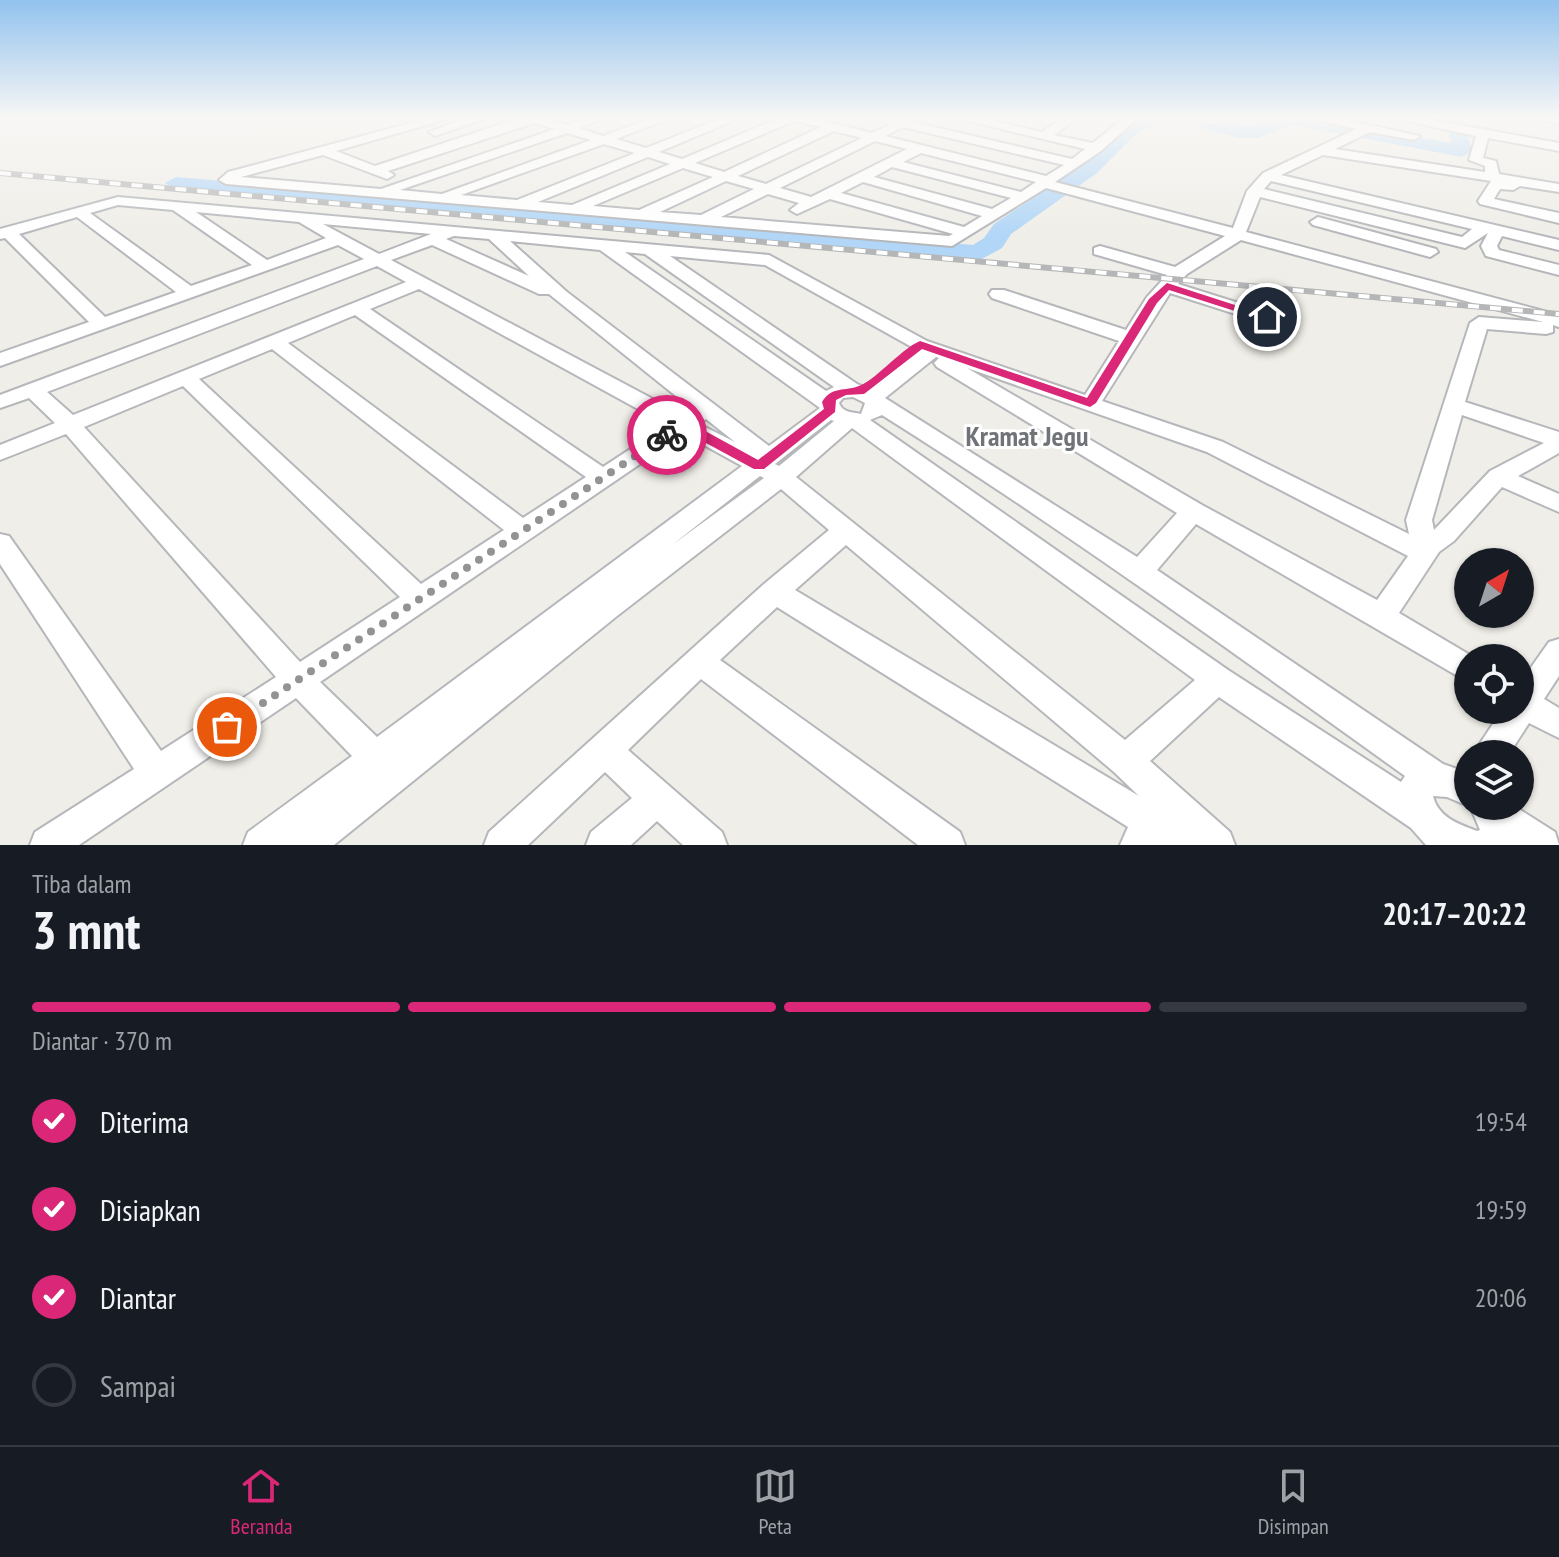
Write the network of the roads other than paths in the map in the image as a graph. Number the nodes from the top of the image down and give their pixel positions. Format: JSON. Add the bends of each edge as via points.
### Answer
{"nodes":[{"id":1,"x":296,"y":156,"type":"edge"},
{"id":2,"x":339,"y":156,"type":"edge"},
{"id":3,"x":354,"y":156,"type":"edge"},
{"id":4,"x":417,"y":156,"type":"edge"},
{"id":5,"x":487,"y":156,"type":"edge"},
{"id":6,"x":566,"y":156,"type":"edge"},
{"id":7,"x":637,"y":156,"type":"edge"},
{"id":8,"x":658,"y":156,"type":"edge"},
{"id":9,"x":701,"y":156,"type":"edge"},
{"id":10,"x":766,"y":156,"type":"edge"},
{"id":11,"x":834,"y":156,"type":"edge"},
{"id":12,"x":900,"y":156,"type":"edge"},
{"id":13,"x":946,"y":156,"type":"edge"},
{"id":14,"x":1046,"y":156,"type":"edge"},
{"id":15,"x":1085,"y":156,"type":"edge"},
{"id":16,"x":1306,"y":156,"type":"edge"},
{"id":17,"x":1359,"y":156,"type":"edge"},
{"id":18,"x":1477,"y":156,"type":"edge"},
{"id":19,"x":562,"y":158,"type":"junction"},
{"id":20,"x":345,"y":159,"type":"junction"},
{"id":21,"x":887,"y":162,"type":"junction"},
{"id":22,"x":278,"y":163,"type":"junction"},
{"id":23,"x":683,"y":164,"type":"junction"},
{"id":24,"x":1075,"y":164,"type":"junction"},
{"id":25,"x":608,"y":168,"type":"junction"},
{"id":26,"x":376,"y":170,"type":"junction"},
{"id":27,"x":1268,"y":176,"type":"junction"},
{"id":28,"x":720,"y":177,"type":"junction"},
{"id":29,"x":859,"y":177,"type":"junction"},
{"id":30,"x":1493,"y":178,"type":"junction"},
{"id":31,"x":644,"y":180,"type":"junction"},
{"id":32,"x":407,"y":184,"type":"junction"},
{"id":33,"x":1052,"y":185,"type":"junction"},
{"id":34,"x":1559,"y":188,"type":"edge"},
{"id":35,"x":323,"y":189,"type":"junction"},
{"id":36,"x":765,"y":189,"type":"junction"},
{"id":37,"x":375,"y":194,"type":"junction"},
{"id":38,"x":827,"y":194,"type":"junction"},
{"id":39,"x":1559,"y":194,"type":"edge"},
{"id":40,"x":1020,"y":196,"type":"junction"},
{"id":41,"x":446,"y":199,"type":"junction"},
{"id":42,"x":1252,"y":199,"type":"junction"},
{"id":43,"x":811,"y":202,"type":"junction"},
{"id":44,"x":518,"y":205,"type":"junction"},
{"id":45,"x":178,"y":208,"type":"junction"},
{"id":46,"x":875,"y":209,"type":"junction"},
{"id":47,"x":572,"y":210,"type":"junction"},
{"id":48,"x":79,"y":212,"type":"junction"},
{"id":49,"x":993,"y":214,"type":"junction"},
{"id":50,"x":639,"y":215,"type":"junction"},
{"id":51,"x":299,"y":218,"type":"junction"},
{"id":52,"x":1559,"y":218,"type":"edge"},
{"id":53,"x":703,"y":220,"type":"junction"},
{"id":54,"x":928,"y":223,"type":"junction"},
{"id":55,"x":769,"y":226,"type":"junction"},
{"id":56,"x":1489,"y":229,"type":"junction"},
{"id":57,"x":455,"y":230,"type":"junction"},
{"id":58,"x":968,"y":232,"type":"junction"},
{"id":59,"x":4,"y":233,"type":"edge"},
{"id":60,"x":491,"y":233,"type":"junction"},
{"id":61,"x":839,"y":233,"type":"junction"},
{"id":62,"x":1237,"y":235,"type":"junction"},
{"id":63,"x":907,"y":238,"type":"junction"},
{"id":64,"x":433,"y":239,"type":"junction"},
{"id":65,"x":337,"y":240,"type":"junction"},
{"id":66,"x":601,"y":243,"type":"junction"},
{"id":67,"x":1559,"y":245,"type":"edge"},
{"id":68,"x":647,"y":247,"type":"junction"},
{"id":69,"x":1100,"y":251,"type":"dead end"},
{"id":70,"x":1430,"y":252,"type":"dead end"},
{"id":71,"x":376,"y":259,"type":"junction"},
{"id":72,"x":265,"y":266,"type":"junction"},
{"id":73,"x":1559,"y":270,"type":"edge"},
{"id":74,"x":1172,"y":280,"type":"junction"},
{"id":75,"x":418,"y":283,"type":"junction"},
{"id":76,"x":188,"y":292,"type":"junction"},
{"id":77,"x":998,"y":294,"type":"dead end"},
{"id":78,"x":561,"y":296,"type":"junction"},
{"id":79,"x":355,"y":307,"type":"junction"},
{"id":80,"x":1559,"y":321,"type":"edge"},
{"id":81,"x":101,"y":323,"type":"junction"},
{"id":82,"x":1283,"y":323,"type":"dead end"},
{"id":83,"x":1559,"y":329,"type":"edge"},
{"id":84,"x":1130,"y":338,"type":"junction"},
{"id":85,"x":272,"y":340,"type":"junction"},
{"id":86,"x":924,"y":349,"type":"junction"},
{"id":87,"x":4,"y":353,"type":"edge"},
{"id":88,"x":184,"y":376,"type":"junction"},
{"id":89,"x":33,"y":390,"type":"junction"},
{"id":90,"x":0,"y":402,"type":"edge"},
{"id":91,"x":1090,"y":403,"type":"junction"},
{"id":92,"x":853,"y":404,"type":"junction"},
{"id":93,"x":1452,"y":405,"type":"junction"},
{"id":94,"x":693,"y":417,"type":"junction"},
{"id":95,"x":69,"y":424,"type":"junction"},
{"id":96,"x":1559,"y":442,"type":"edge"},
{"id":97,"x":0,"y":453,"type":"edge"},
{"id":98,"x":770,"y":467,"type":"junction"},
{"id":99,"x":1498,"y":476,"type":"junction"},
{"id":100,"x":603,"y":478,"type":"junction"},
{"id":101,"x":1559,"y":504,"type":"edge"},
{"id":102,"x":1193,"y":511,"type":"junction"},
{"id":103,"x":522,"y":530,"type":"junction"},
{"id":104,"x":846,"y":530,"type":"junction"},
{"id":105,"x":0,"y":543,"type":"edge"},
{"id":106,"x":1427,"y":549,"type":"junction"},
{"id":107,"x":1139,"y":573,"type":"junction"},
{"id":108,"x":774,"y":591,"type":"junction"},
{"id":109,"x":419,"y":599,"type":"junction"},
{"id":110,"x":1382,"y":616,"type":"junction"},
{"id":111,"x":1559,"y":651,"type":"edge"},
{"id":112,"x":1454,"y":660,"type":"edge"},
{"id":113,"x":700,"y":662,"type":"junction"},
{"id":114,"x":297,"y":679,"type":"junction"},
{"id":115,"x":1217,"y":679,"type":"junction"},
{"id":116,"x":1534,"y":686,"type":"edge"},
{"id":117,"x":1534,"y":710,"type":"edge"},
{"id":118,"x":1559,"y":724,"type":"edge"},
{"id":119,"x":606,"y":752,"type":"junction"},
{"id":120,"x":1126,"y":761,"type":"junction"},
{"id":121,"x":385,"y":767,"type":"junction"},
{"id":122,"x":157,"y":774,"type":"junction"},
{"id":123,"x":656,"y":800,"type":"junction"},
{"id":124,"x":1454,"y":803,"type":"edge"},
{"id":125,"x":1454,"y":803,"type":"edge"},
{"id":126,"x":1422,"y":816,"type":"junction"},
{"id":127,"x":1463,"y":820,"type":"edge"},
{"id":128,"x":1483,"y":820,"type":"edge"},
{"id":129,"x":1143,"y":833,"type":"edge"},
{"id":130,"x":48,"y":845,"type":"edge"},
{"id":131,"x":261,"y":845,"type":"edge"},
{"id":132,"x":306,"y":845,"type":"edge"},
{"id":133,"x":502,"y":845,"type":"edge"},
{"id":134,"x":604,"y":845,"type":"edge"},
{"id":135,"x":709,"y":845,"type":"edge"},
{"id":136,"x":947,"y":845,"type":"edge"},
{"id":137,"x":1196,"y":845,"type":"edge"},
{"id":138,"x":1217,"y":845,"type":"edge"},
{"id":139,"x":1542,"y":845,"type":"edge"}],
"edges":[{"from":1,"to":22,"type":"street"},
{"from":2,"to":20,"type":"street"},
{"from":3,"to":20,"type":"street"},
{"from":4,"to":26,"type":"street"},
{"from":5,"to":32,"type":"street"},
{"from":6,"to":19,"type":"street"},
{"from":7,"to":25,"type":"street"},
{"from":8,"to":23,"type":"street"},
{"from":9,"to":23,"type":"street"},
{"from":10,"to":28,"type":"street"},
{"from":11,"to":36,"type":"street"},
{"from":12,"to":21,"type":"street"},
{"from":13,"to":33,"type":"street"},
{"from":14,"to":24,"type":"street"},
{"from":15,"to":24,"type":"street"},
{"from":16,"to":27,"type":"street"},
{"from":17,"to":30,"type":"street"},
{"from":18,"to":30,"type":"street","via":[[1491,164]]},
{"from":19,"to":25,"type":"street"},
{"from":19,"to":41,"type":"street"},
{"from":20,"to":26,"type":"street"},
{"from":21,"to":29,"type":"street"},
{"from":21,"to":40,"type":"street"},
{"from":22,"to":35,"type":"street"},
{"from":22,"to":35,"type":"street","via":[[223,179]]},
{"from":23,"to":28,"type":"street"},
{"from":23,"to":31,"type":"street"},
{"from":24,"to":33,"type":"street"},
{"from":25,"to":31,"type":"street"},
{"from":25,"to":44,"type":"street"},
{"from":26,"to":32,"type":"street"},
{"from":27,"to":42,"type":"street"},
{"from":27,"to":56,"type":"street"},
{"from":28,"to":36,"type":"street"},
{"from":28,"to":50,"type":"street"},
{"from":29,"to":38,"type":"street"},
{"from":29,"to":49,"type":"street"},
{"from":30,"to":34,"type":"street"},
{"from":31,"to":47,"type":"street"},
{"from":32,"to":37,"type":"street"},
{"from":33,"to":40,"type":"street"},
{"from":33,"to":62,"type":"street"},
{"from":35,"to":37,"type":"street"},
{"from":36,"to":43,"type":"street"},
{"from":36,"to":53,"type":"street"},
{"from":37,"to":41,"type":"street"},
{"from":38,"to":43,"type":"street"},
{"from":38,"to":46,"type":"street"},
{"from":39,"to":52,"type":"street","via":[[1498,184],[1485,201]]},
{"from":40,"to":49,"type":"street"},
{"from":41,"to":44,"type":"street"},
{"from":42,"to":56,"type":"street","via":[[1465,243]]},
{"from":42,"to":62,"type":"street"},
{"from":42,"to":70,"type":"street"},
{"from":43,"to":55,"type":"street"},
{"from":44,"to":47,"type":"street"},
{"from":45,"to":48,"type":"street","via":[[117,201]]},
{"from":45,"to":51,"type":"street"},
{"from":45,"to":72,"type":"street"},
{"from":46,"to":54,"type":"street"},
{"from":46,"to":61,"type":"street"},
{"from":47,"to":50,"type":"street"},
{"from":48,"to":59,"type":"street"},
{"from":48,"to":76,"type":"street"},
{"from":49,"to":58,"type":"street"},
{"from":50,"to":53,"type":"street"},
{"from":51,"to":57,"type":"street"},
{"from":51,"to":65,"type":"street"},
{"from":53,"to":55,"type":"street"},
{"from":54,"to":58,"type":"street"},
{"from":54,"to":63,"type":"street"},
{"from":55,"to":61,"type":"street"},
{"from":56,"to":67,"type":"street"},
{"from":56,"to":73,"type":"street","via":[[1492,253]]},
{"from":57,"to":60,"type":"street"},
{"from":57,"to":64,"type":"street"},
{"from":58,"to":63,"type":"street","via":[[952,241]]},
{"from":59,"to":81,"type":"street"},
{"from":60,"to":66,"type":"street"},
{"from":60,"to":78,"type":"street"},
{"from":61,"to":63,"type":"street"},
{"from":62,"to":74,"type":"street"},
{"from":62,"to":80,"type":"street"},
{"from":64,"to":71,"type":"street"},
{"from":64,"to":78,"type":"street"},
{"from":65,"to":71,"type":"street"},
{"from":65,"to":72,"type":"street"},
{"from":66,"to":68,"type":"street"},
{"from":66,"to":92,"type":"street"},
{"from":68,"to":86,"type":"street","via":[[769,260]]},
{"from":68,"to":92,"type":"street"},
{"from":69,"to":74,"type":"street"},
{"from":71,"to":75,"type":"street"},
{"from":71,"to":89,"type":"street"},
{"from":72,"to":76,"type":"street"},
{"from":74,"to":82,"type":"street"},
{"from":74,"to":84,"type":"street"},
{"from":75,"to":79,"type":"street"},
{"from":75,"to":94,"type":"street"},
{"from":76,"to":81,"type":"street"},
{"from":77,"to":84,"type":"street"},
{"from":78,"to":94,"type":"street"},
{"from":79,"to":85,"type":"street"},
{"from":79,"to":100,"type":"street"},
{"from":81,"to":87,"type":"street"},
{"from":83,"to":93,"type":"street","via":[[1480,322]]},
{"from":84,"to":91,"type":"street"},
{"from":85,"to":88,"type":"street"},
{"from":85,"to":103,"type":"street"},
{"from":86,"to":91,"type":"street"},
{"from":86,"to":92,"type":"street"},
{"from":86,"to":102,"type":"street"},
{"from":88,"to":95,"type":"street"},
{"from":88,"to":109,"type":"street"},
{"from":89,"to":90,"type":"street"},
{"from":89,"to":95,"type":"street"},
{"from":91,"to":106,"type":"street","via":[[1238,457],[1367,527]]},
{"from":92,"to":98,"type":"street"},
{"from":92,"to":107,"type":"street","via":[[955,449]]},
{"from":92,"to":115,"type":"street"},
{"from":93,"to":96,"type":"street"},
{"from":93,"to":106,"type":"street","via":[[1419,520]]},
{"from":94,"to":98,"type":"street"},
{"from":94,"to":100,"type":"street"},
{"from":95,"to":97,"type":"street"},
{"from":95,"to":114,"type":"street"},
{"from":96,"to":99,"type":"street"},
{"from":98,"to":104,"type":"street"},
{"from":98,"to":121,"type":"street","via":[[607,608]]},
{"from":99,"to":101,"type":"street"},
{"from":99,"to":106,"type":"street"},
{"from":100,"to":103,"type":"street"},
{"from":102,"to":107,"type":"street"},
{"from":102,"to":110,"type":"street"},
{"from":103,"to":109,"type":"street"},
{"from":104,"to":108,"type":"street"},
{"from":104,"to":120,"type":"street"},
{"from":105,"to":122,"type":"street"},
{"from":106,"to":110,"type":"street"},
{"from":107,"to":124,"type":"street"},
{"from":108,"to":113,"type":"street"},
{"from":108,"to":129,"type":"street"},
{"from":109,"to":114,"type":"street"},
{"from":110,"to":112,"type":"street"},
{"from":111,"to":116,"type":"street"},
{"from":113,"to":119,"type":"street"},
{"from":113,"to":136,"type":"street"},
{"from":114,"to":121,"type":"street"},
{"from":114,"to":122,"type":"street"},
{"from":115,"to":120,"type":"street"},
{"from":115,"to":126,"type":"street"},
{"from":117,"to":118,"type":"street"},
{"from":119,"to":123,"type":"street"},
{"from":119,"to":133,"type":"street"},
{"from":120,"to":138,"type":"street"},
{"from":121,"to":131,"type":"street"},
{"from":121,"to":132,"type":"street"},
{"from":122,"to":130,"type":"street"},
{"from":123,"to":134,"type":"street"},
{"from":123,"to":135,"type":"street"},
{"from":125,"to":126,"type":"street","via":[[1423,781],[1415,789]]},
{"from":126,"to":127,"type":"street","via":[[1446,837]]},
{"from":128,"to":139,"type":"street"},
{"from":129,"to":137,"type":"street"}]}
